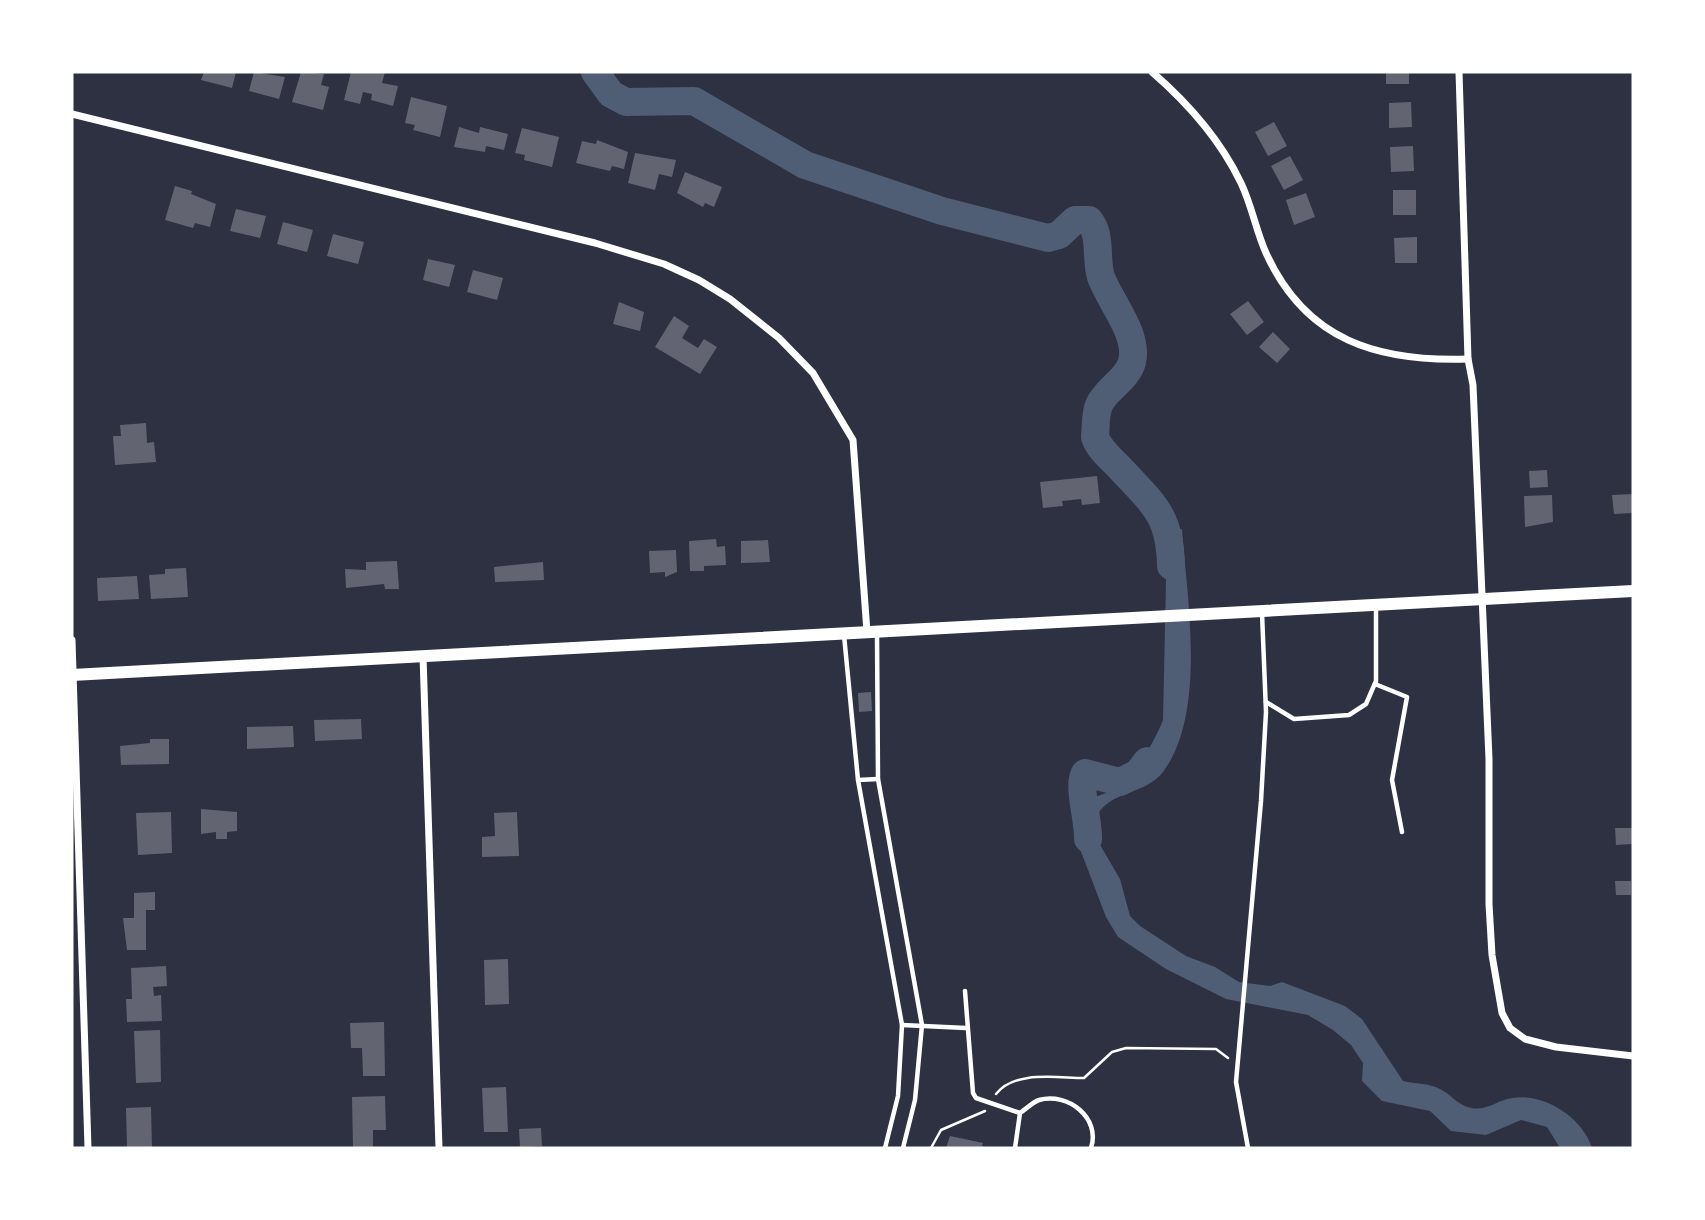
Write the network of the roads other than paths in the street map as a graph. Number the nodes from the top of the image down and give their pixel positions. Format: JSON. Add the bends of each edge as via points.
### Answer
{"nodes":[{"id":1,"x":1152,"y":72,"type":"edge"},
{"id":2,"x":1459,"y":72,"type":"edge"},
{"id":3,"x":72,"y":114,"type":"edge"},
{"id":4,"x":1468,"y":359,"type":"junction"},
{"id":5,"x":1633,"y":590,"type":"edge"},
{"id":6,"x":1480,"y":599,"type":"junction"},
{"id":7,"x":1376,"y":605,"type":"junction"},
{"id":8,"x":1262,"y":612,"type":"junction"},
{"id":9,"x":872,"y":633,"type":"junction"},
{"id":10,"x":844,"y":634,"type":"junction"},
{"id":11,"x":72,"y":640,"type":"edge"},
{"id":12,"x":423,"y":656,"type":"junction"},
{"id":13,"x":73,"y":675,"type":"edge"},
{"id":14,"x":1375,"y":684,"type":"junction"},
{"id":15,"x":1265,"y":701,"type":"junction"},
{"id":16,"x":878,"y":779,"type":"junction"},
{"id":17,"x":858,"y":780,"type":"junction"},
{"id":18,"x":1402,"y":832,"type":"dead end"},
{"id":19,"x":965,"y":991,"type":"dead end"},
{"id":20,"x":902,"y":1026,"type":"junction"},
{"id":21,"x":922,"y":1026,"type":"junction"},
{"id":22,"x":966,"y":1028,"type":"junction"},
{"id":23,"x":1633,"y":1056,"type":"edge"},
{"id":24,"x":1020,"y":1113,"type":"junction"},
{"id":25,"x":89,"y":1148,"type":"edge"},
{"id":26,"x":439,"y":1148,"type":"edge"},
{"id":27,"x":885,"y":1148,"type":"edge"},
{"id":28,"x":903,"y":1148,"type":"edge"},
{"id":29,"x":1015,"y":1148,"type":"edge"},
{"id":30,"x":1091,"y":1148,"type":"edge"},
{"id":31,"x":1248,"y":1148,"type":"edge"}],
"edges":[{"from":1,"to":4,"type":"street","via":[[1196,113],[1222,149],[1275,270],[1315,318],[1349,341],[1382,354],[1421,360]]},
{"from":2,"to":4,"type":"street"},
{"from":3,"to":9,"type":"street","via":[[595,243],[664,264],[730,299],[802,359],[853,440]]},
{"from":4,"to":6,"type":"street","via":[[1473,385]]},
{"from":5,"to":6,"type":"main road"},
{"from":6,"to":7,"type":"main road"},
{"from":6,"to":23,"type":"street","via":[[1489,759],[1492,955],[1502,1013],[1518,1036],[1534,1042]]},
{"from":7,"to":8,"type":"main road"},
{"from":7,"to":14,"type":"lane"},
{"from":8,"to":9,"type":"main road"},
{"from":8,"to":15,"type":"lane"},
{"from":9,"to":10,"type":"main road"},
{"from":9,"to":16,"type":"lane"},
{"from":10,"to":12,"type":"main road"},
{"from":10,"to":17,"type":"lane"},
{"from":11,"to":13,"type":"street"},
{"from":12,"to":13,"type":"main road"},
{"from":12,"to":26,"type":"street"},
{"from":13,"to":25,"type":"street"},
{"from":14,"to":15,"type":"lane","via":[[1366,704],[1349,715],[1294,719]]},
{"from":14,"to":18,"type":"lane","via":[[1406,697],[1392,779]]},
{"from":15,"to":31,"type":"lane","via":[[1236,1082]]},
{"from":16,"to":17,"type":"lane"},
{"from":16,"to":21,"type":"lane"},
{"from":17,"to":20,"type":"lane"},
{"from":19,"to":22,"type":"lane"},
{"from":20,"to":21,"type":"lane"},
{"from":20,"to":27,"type":"lane","via":[[898,1096]]},
{"from":21,"to":22,"type":"lane"},
{"from":21,"to":28,"type":"lane","via":[[915,1100]]},
{"from":22,"to":24,"type":"lane","via":[[976,1098]]},
{"from":24,"to":29,"type":"lane"},
{"from":24,"to":30,"type":"lane","via":[[1038,1100],[1065,1100],[1088,1116],[1095,1138]]}]}
